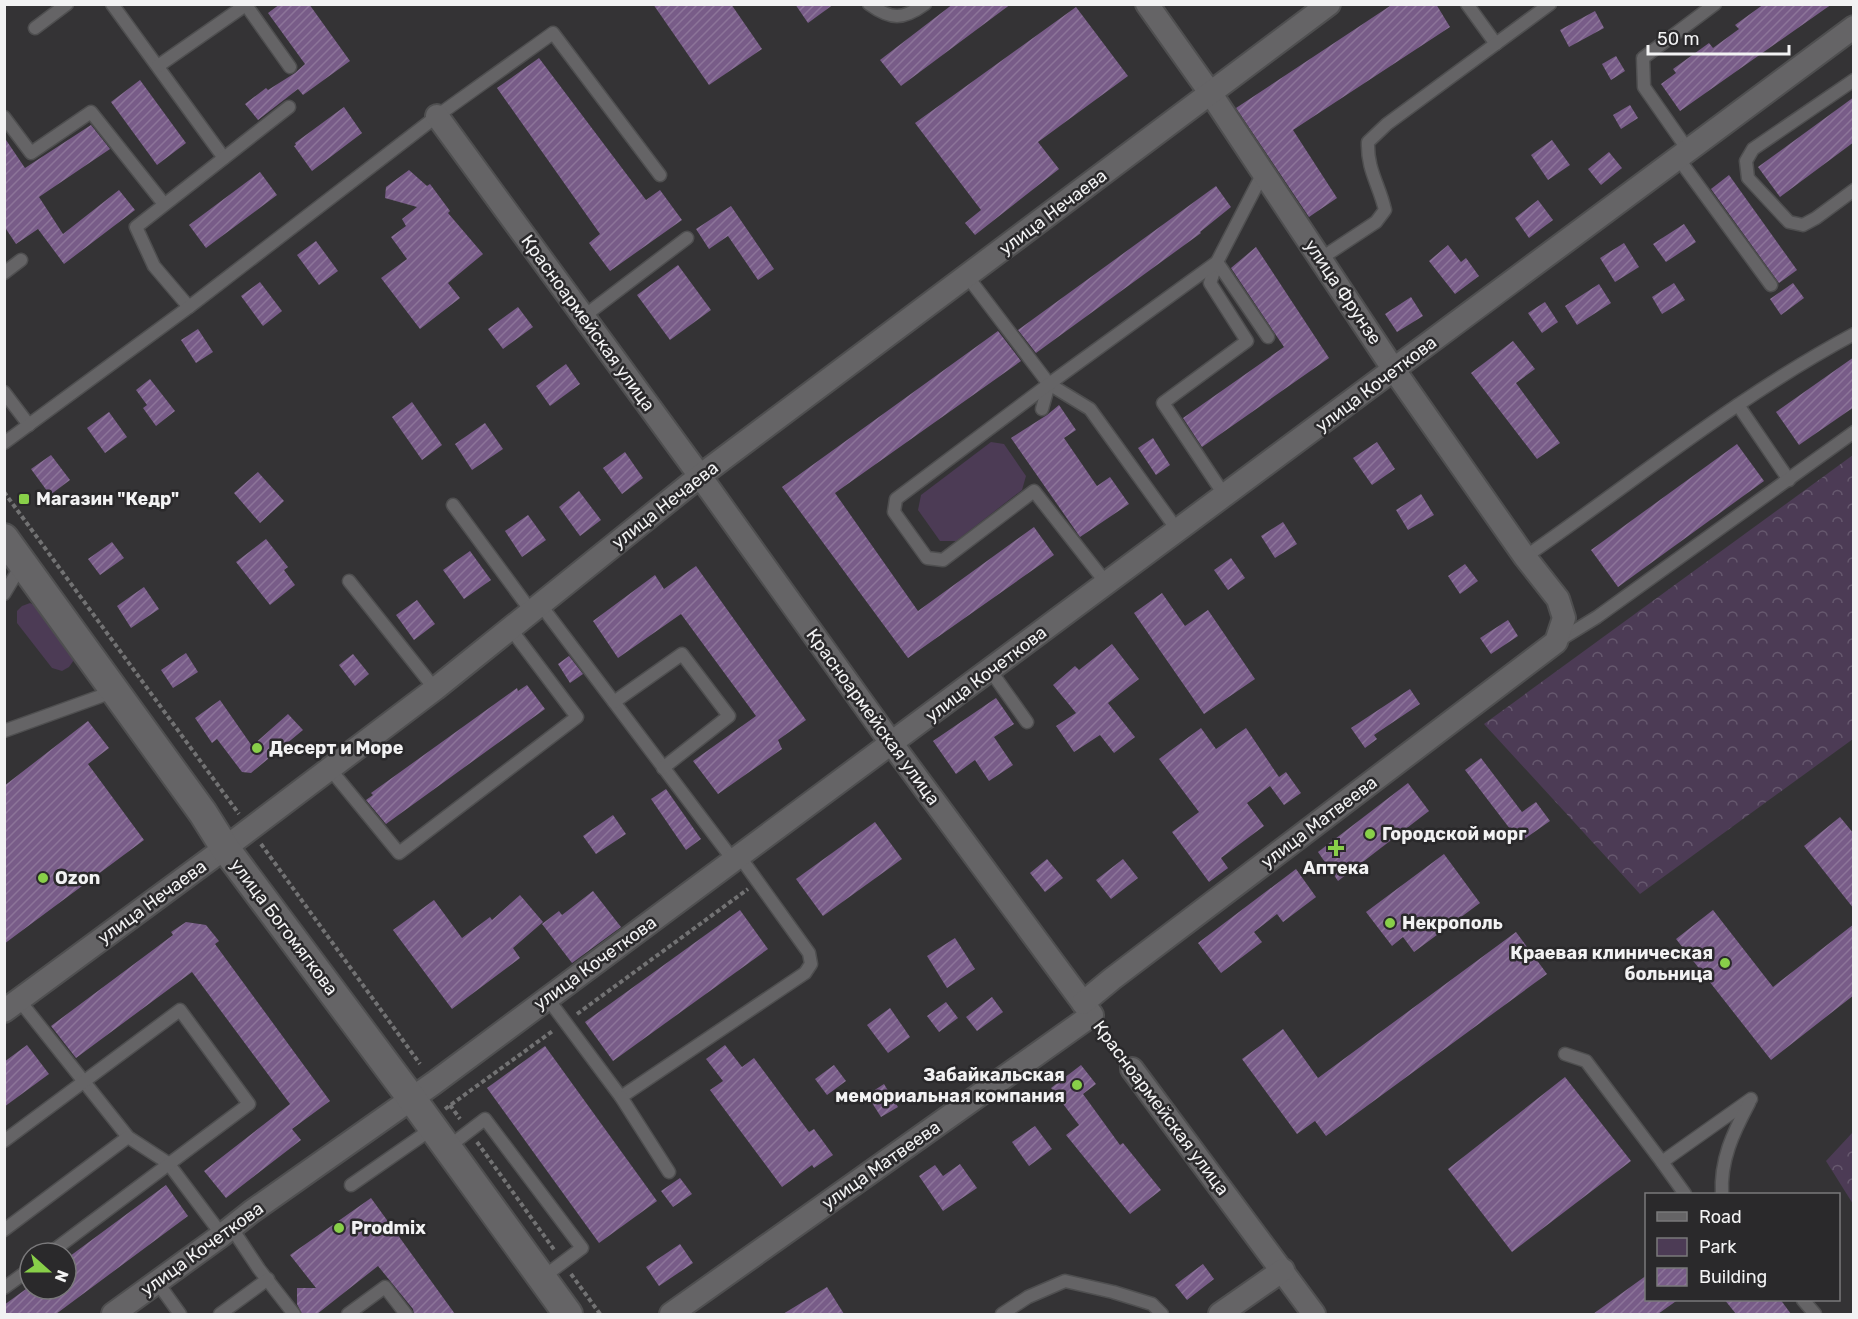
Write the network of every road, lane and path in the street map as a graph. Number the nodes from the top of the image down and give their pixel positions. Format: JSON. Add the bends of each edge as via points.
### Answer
{"nodes":[{"id":1,"x":67,"y":4,"type":"edge"},
{"id":2,"x":112,"y":4,"type":"edge"},
{"id":3,"x":869,"y":4,"type":"edge"},
{"id":4,"x":925,"y":4,"type":"edge"},
{"id":5,"x":1147,"y":4,"type":"edge"},
{"id":6,"x":1467,"y":4,"type":"edge"},
{"id":7,"x":1550,"y":4,"type":"edge"},
{"id":8,"x":1715,"y":4,"type":"edge"},
{"id":9,"x":246,"y":5,"type":"edge"},
{"id":10,"x":1318,"y":8,"type":"edge"},
{"id":11,"x":1854,"y":27,"type":"edge"},
{"id":12,"x":35,"y":28,"type":"dead end"},
{"id":13,"x":1496,"y":44,"type":"junction"},
{"id":14,"x":158,"y":66,"type":"junction"},
{"id":15,"x":290,"y":67,"type":"dead end"},
{"id":16,"x":1854,"y":80,"type":"edge"},
{"id":17,"x":1211,"y":94,"type":"junction"},
{"id":18,"x":288,"y":107,"type":"dead end"},
{"id":19,"x":437,"y":116,"type":"junction"},
{"id":20,"x":4,"y":117,"type":"edge"},
{"id":21,"x":1683,"y":154,"type":"junction"},
{"id":22,"x":224,"y":158,"type":"junction"},
{"id":23,"x":1263,"y":173,"type":"junction"},
{"id":24,"x":660,"y":175,"type":"dead end"},
{"id":25,"x":1854,"y":190,"type":"edge"},
{"id":26,"x":164,"y":204,"type":"junction"},
{"id":27,"x":687,"y":238,"type":"dead end"},
{"id":28,"x":1320,"y":259,"type":"junction"},
{"id":29,"x":21,"y":260,"type":"dead end"},
{"id":30,"x":1217,"y":262,"type":"junction"},
{"id":31,"x":4,"y":273,"type":"edge"},
{"id":32,"x":967,"y":276,"type":"junction"},
{"id":33,"x":1771,"y":285,"type":"dead end"},
{"id":34,"x":189,"y":307,"type":"junction"},
{"id":35,"x":583,"y":316,"type":"junction"},
{"id":36,"x":1854,"y":334,"type":"edge"},
{"id":37,"x":1268,"y":337,"type":"dead end"},
{"id":38,"x":1394,"y":370,"type":"junction"},
{"id":39,"x":1049,"y":384,"type":"junction"},
{"id":40,"x":4,"y":392,"type":"edge"},
{"id":41,"x":1738,"y":405,"type":"junction"},
{"id":42,"x":1042,"y":409,"type":"dead end"},
{"id":43,"x":29,"y":425,"type":"junction"},
{"id":44,"x":1854,"y":432,"type":"edge"},
{"id":45,"x":4,"y":443,"type":"edge"},
{"id":46,"x":700,"y":476,"type":"junction"},
{"id":47,"x":1789,"y":480,"type":"junction"},
{"id":48,"x":4,"y":492,"type":"edge"},
{"id":49,"x":1225,"y":496,"type":"junction"},
{"id":50,"x":453,"y":505,"type":"dead end"},
{"id":51,"x":1178,"y":531,"type":"junction"},
{"id":52,"x":4,"y":538,"type":"edge"},
{"id":53,"x":1525,"y":557,"type":"junction"},
{"id":54,"x":23,"y":563,"type":"junction"},
{"id":55,"x":350,"y":581,"type":"dead end"},
{"id":56,"x":1107,"y":584,"type":"junction"},
{"id":57,"x":4,"y":594,"type":"edge"},
{"id":58,"x":536,"y":608,"type":"junction"},
{"id":59,"x":510,"y":628,"type":"junction"},
{"id":60,"x":1556,"y":642,"type":"junction"},
{"id":61,"x":990,"y":670,"type":"junction"},
{"id":62,"x":435,"y":689,"type":"junction"},
{"id":63,"x":115,"y":691,"type":"junction"},
{"id":64,"x":614,"y":702,"type":"junction"},
{"id":65,"x":1027,"y":722,"type":"dead end"},
{"id":66,"x":4,"y":731,"type":"edge"},
{"id":67,"x":891,"y":744,"type":"junction"},
{"id":68,"x":663,"y":768,"type":"junction"},
{"id":69,"x":330,"y":769,"type":"junction"},
{"id":70,"x":250,"y":829,"type":"junction"},
{"id":71,"x":225,"y":848,"type":"junction"},
{"id":72,"x":737,"y":859,"type":"junction"},
{"id":73,"x":758,"y":882,"type":"junction"},
{"id":74,"x":548,"y":999,"type":"junction"},
{"id":75,"x":12,"y":1006,"type":"edge"},
{"id":76,"x":1087,"y":1009,"type":"junction"},
{"id":77,"x":565,"y":1022,"type":"junction"},
{"id":78,"x":1565,"y":1054,"type":"dead end"},
{"id":79,"x":420,"y":1064,"type":"dead end"},
{"id":80,"x":1132,"y":1069,"type":"joint"},
{"id":81,"x":84,"y":1082,"type":"junction"},
{"id":82,"x":621,"y":1097,"type":"junction"},
{"id":83,"x":412,"y":1099,"type":"junction"},
{"id":84,"x":450,"y":1136,"type":"junction"},
{"id":85,"x":128,"y":1137,"type":"junction"},
{"id":86,"x":4,"y":1141,"type":"edge"},
{"id":87,"x":1662,"y":1162,"type":"junction"},
{"id":88,"x":168,"y":1163,"type":"junction"},
{"id":89,"x":669,"y":1172,"type":"dead end"},
{"id":90,"x":351,"y":1185,"type":"dead end"},
{"id":91,"x":1684,"y":1193,"type":"edge"},
{"id":92,"x":1722,"y":1193,"type":"edge"},
{"id":93,"x":4,"y":1230,"type":"edge"},
{"id":94,"x":227,"y":1231,"type":"junction"},
{"id":95,"x":66,"y":1241,"type":"edge"},
{"id":96,"x":552,"y":1270,"type":"junction"},
{"id":97,"x":1283,"y":1270,"type":"junction"},
{"id":98,"x":18,"y":1278,"type":"edge"},
{"id":99,"x":268,"y":1279,"type":"junction"},
{"id":100,"x":157,"y":1282,"type":"junction"},
{"id":101,"x":4,"y":1288,"type":"edge"},
{"id":102,"x":1805,"y":1301,"type":"edge"},
{"id":103,"x":113,"y":1314,"type":"edge"},
{"id":104,"x":180,"y":1314,"type":"edge"},
{"id":105,"x":220,"y":1314,"type":"edge"},
{"id":106,"x":294,"y":1314,"type":"edge"},
{"id":107,"x":348,"y":1314,"type":"edge"},
{"id":108,"x":406,"y":1314,"type":"edge"},
{"id":109,"x":568,"y":1314,"type":"edge"},
{"id":110,"x":600,"y":1314,"type":"edge"},
{"id":111,"x":671,"y":1314,"type":"edge"},
{"id":112,"x":1002,"y":1314,"type":"edge"},
{"id":113,"x":1162,"y":1314,"type":"edge"},
{"id":114,"x":1220,"y":1314,"type":"edge"},
{"id":115,"x":1314,"y":1314,"type":"edge"},
{"id":116,"x":1815,"y":1314,"type":"edge"}],
"edges":[{"from":1,"to":12,"type":"lane"},
{"from":2,"to":14,"type":"lane"},
{"from":3,"to":4,"type":"lane","via":[[891,17],[916,11]]},
{"from":5,"to":17,"type":"street","name":"улица Фрунзе"},
{"from":6,"to":13,"type":"lane"},
{"from":7,"to":13,"type":"lane"},
{"from":8,"to":21,"type":"lane","via":[[1643,58],[1644,87]]},
{"from":9,"to":14,"type":"lane"},
{"from":9,"to":15,"type":"lane"},
{"from":10,"to":17,"type":"street","name":"улица Нечаева"},
{"from":11,"to":21,"type":"street","name":"улица Кочеткова"},
{"from":13,"to":28,"type":"lane","via":[[1368,142],[1367,160],[1385,210],[1376,222]]},
{"from":14,"to":22,"type":"lane"},
{"from":16,"to":25,"type":"lane","via":[[1753,149],[1746,161],[1748,178],[1789,222],[1796,224],[1816,218]]},
{"from":17,"to":23,"type":"street","name":"улица Фрунзе"},
{"from":17,"to":32,"type":"street","name":"улица Нечаева"},
{"from":18,"to":22,"type":"lane"},
{"from":19,"to":24,"type":"lane","via":[[553,33]]},
{"from":19,"to":34,"type":"lane"},
{"from":19,"to":35,"type":"street","name":"Красноармейская улица"},
{"from":20,"to":26,"type":"lane","via":[[31,153],[92,112]]},
{"from":21,"to":33,"type":"lane"},
{"from":21,"to":38,"type":"street","name":"улица Кочеткова"},
{"from":22,"to":26,"type":"lane"},
{"from":23,"to":28,"type":"street","name":"улица Фрунзе"},
{"from":23,"to":30,"type":"lane"},
{"from":26,"to":34,"type":"lane","via":[[136,227],[154,266]]},
{"from":27,"to":35,"type":"lane"},
{"from":28,"to":38,"type":"street","name":"улица Фрунзе"},
{"from":29,"to":31,"type":"lane"},
{"from":30,"to":37,"type":"lane"},
{"from":30,"to":39,"type":"lane"},
{"from":30,"to":49,"type":"lane","via":[[1210,283],[1247,341],[1163,403]]},
{"from":32,"to":39,"type":"lane"},
{"from":32,"to":46,"type":"street","name":"улица Нечаева"},
{"from":34,"to":43,"type":"lane"},
{"from":35,"to":46,"type":"street","name":"Красноармейская улица"},
{"from":36,"to":41,"type":"lane"},
{"from":38,"to":49,"type":"street","name":"улица Кочеткова"},
{"from":38,"to":53,"type":"street","name":"улица Фрунзе"},
{"from":39,"to":42,"type":"lane"},
{"from":39,"to":51,"type":"lane","via":[[1090,409]]},
{"from":39,"to":56,"type":"lane","via":[[896,499],[894,513],[927,558],[943,560],[1034,491]]},
{"from":40,"to":43,"type":"lane"},
{"from":41,"to":47,"type":"lane"},
{"from":41,"to":53,"type":"lane"},
{"from":43,"to":45,"type":"lane"},
{"from":44,"to":47,"type":"lane"},
{"from":46,"to":58,"type":"street","name":"улица Нечаева"},
{"from":46,"to":67,"type":"street","name":"Красноармейская улица"},
{"from":47,"to":60,"type":"lane"},
{"from":48,"to":70,"type":"path"},
{"from":49,"to":51,"type":"street","name":"улица Кочеткова"},
{"from":50,"to":58,"type":"lane"},
{"from":51,"to":56,"type":"street","name":"улица Кочеткова"},
{"from":52,"to":54,"type":"street","name":"улица Богомягкова"},
{"from":53,"to":60,"type":"street","name":"улица Фрунзе","via":[[1558,598],[1564,618]]},
{"from":54,"to":57,"type":"lane"},
{"from":54,"to":63,"type":"street","name":"улица Богомягкова"},
{"from":55,"to":62,"type":"lane"},
{"from":56,"to":61,"type":"street","name":"улица Кочеткова"},
{"from":58,"to":59,"type":"street","name":"улица Нечаева"},
{"from":58,"to":64,"type":"lane"},
{"from":59,"to":62,"type":"street","name":"улица Нечаева"},
{"from":59,"to":69,"type":"lane","via":[[577,717],[399,853]]},
{"from":60,"to":76,"type":"street","name":"улица Матвеева","via":[[1112,979]]},
{"from":61,"to":65,"type":"lane"},
{"from":61,"to":67,"type":"street","name":"улица Кочеткова"},
{"from":62,"to":69,"type":"street","name":"улица Нечаева"},
{"from":63,"to":66,"type":"lane"},
{"from":63,"to":71,"type":"street","name":"улица Богомягкова"},
{"from":64,"to":68,"type":"lane"},
{"from":64,"to":68,"type":"lane","via":[[682,654],[729,716]]},
{"from":67,"to":72,"type":"street","name":"улица Кочеткова"},
{"from":67,"to":76,"type":"street","name":"Красноармейская улица"},
{"from":68,"to":72,"type":"lane"},
{"from":69,"to":70,"type":"street","name":"улица Нечаева"},
{"from":70,"to":71,"type":"street","name":"улица Нечаева"},
{"from":70,"to":79,"type":"path"},
{"from":71,"to":75,"type":"street","name":"улица Нечаева"},
{"from":71,"to":83,"type":"street","name":"улица Богомягкова"},
{"from":72,"to":73,"type":"lane"},
{"from":72,"to":74,"type":"street","name":"улица Кочеткова"},
{"from":73,"to":77,"type":"path"},
{"from":73,"to":82,"type":"lane","via":[[809,953],[811,964],[805,973]]},
{"from":74,"to":77,"type":"lane"},
{"from":74,"to":83,"type":"street","name":"улица Кочеткова"},
{"from":75,"to":81,"type":"lane"},
{"from":76,"to":80,"type":"path","name":"Красноармейская улица"},
{"from":76,"to":111,"type":"street","name":"улица Матвеева"},
{"from":77,"to":82,"type":"lane"},
{"from":77,"to":84,"type":"path","via":[[450,1105]]},
{"from":78,"to":87,"type":"lane","via":[[1586,1060]]},
{"from":80,"to":97,"type":"street","name":"Красноармейская улица"},
{"from":81,"to":85,"type":"lane"},
{"from":81,"to":86,"type":"lane"},
{"from":81,"to":88,"type":"lane","via":[[180,1010],[249,1104]]},
{"from":82,"to":89,"type":"lane"},
{"from":83,"to":84,"type":"street","name":"улица Богомягкова"},
{"from":83,"to":94,"type":"street","name":"улица Кочеткова"},
{"from":84,"to":90,"type":"lane"},
{"from":84,"to":96,"type":"street","name":"улица Богомягкова"},
{"from":84,"to":96,"type":"path"},
{"from":84,"to":96,"type":"lane","via":[[485,1119],[582,1248]]},
{"from":85,"to":88,"type":"lane"},
{"from":85,"to":93,"type":"lane"},
{"from":87,"to":91,"type":"lane"},
{"from":87,"to":92,"type":"lane","via":[[1751,1099],[1732,1133],[1721,1176]]},
{"from":88,"to":94,"type":"lane"},
{"from":88,"to":95,"type":"lane"},
{"from":94,"to":99,"type":"lane"},
{"from":94,"to":100,"type":"street","name":"улица Кочеткова"},
{"from":96,"to":109,"type":"street","name":"улица Богомягкова"},
{"from":96,"to":110,"type":"path"},
{"from":97,"to":114,"type":"street"},
{"from":97,"to":115,"type":"street","name":"Красноармейская улица"},
{"from":98,"to":101,"type":"lane"},
{"from":99,"to":105,"type":"lane"},
{"from":99,"to":106,"type":"lane"},
{"from":100,"to":103,"type":"street","name":"улица Кочеткова"},
{"from":100,"to":104,"type":"lane"},
{"from":102,"to":116,"type":"lane"},
{"from":107,"to":108,"type":"lane","via":[[385,1287]]},
{"from":112,"to":113,"type":"lane","via":[[1065,1281],[1152,1304]]}]}
